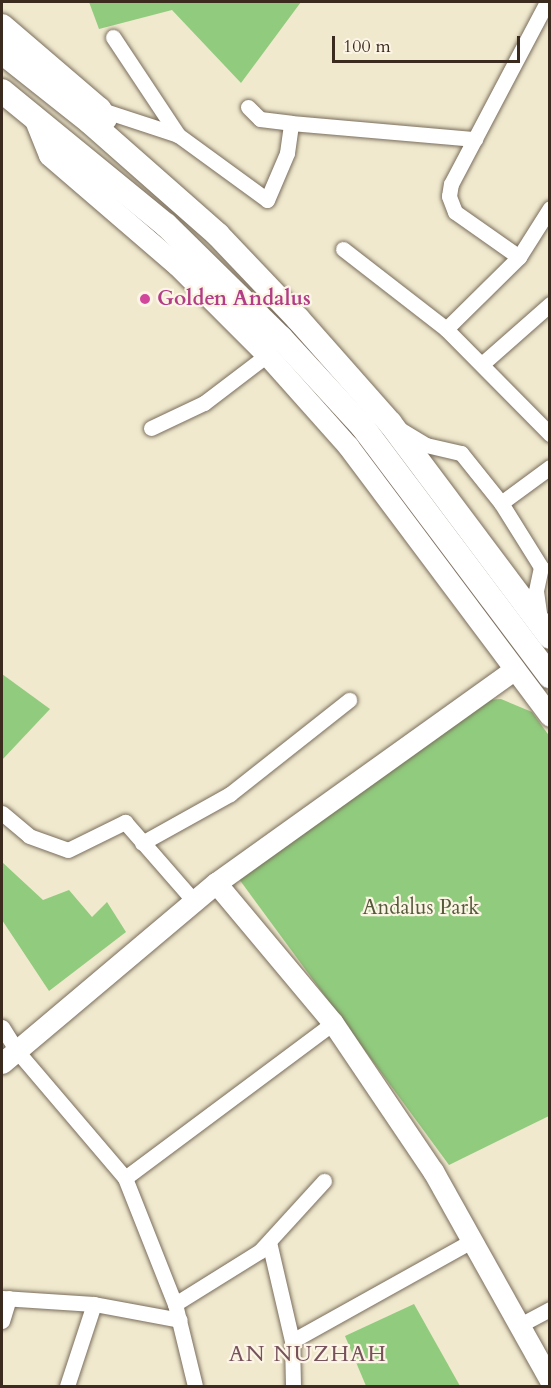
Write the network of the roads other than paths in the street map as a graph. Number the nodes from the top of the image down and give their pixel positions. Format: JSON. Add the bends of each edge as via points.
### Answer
{"nodes":[{"id":1,"x":547,"y":2,"type":"edge"},
{"id":2,"x":2,"y":26,"type":"edge"},
{"id":3,"x":114,"y":37,"type":"dead end"},
{"id":4,"x":2,"y":52,"type":"edge"},
{"id":5,"x":2,"y":91,"type":"edge"},
{"id":6,"x":248,"y":107,"type":"dead end"},
{"id":7,"x":99,"y":109,"type":"junction"},
{"id":8,"x":33,"y":116,"type":"junction"},
{"id":9,"x":291,"y":123,"type":"junction"},
{"id":10,"x":178,"y":135,"type":"junction"},
{"id":11,"x":475,"y":139,"type":"junction"},
{"id":12,"x":130,"y":161,"type":"junction"},
{"id":13,"x":549,"y":208,"type":"edge"},
{"id":14,"x":343,"y":249,"type":"dead end"},
{"id":15,"x":519,"y":257,"type":"junction"},
{"id":16,"x":549,"y":304,"type":"edge"},
{"id":17,"x":446,"y":329,"type":"junction"},
{"id":18,"x":267,"y":355,"type":"junction"},
{"id":19,"x":482,"y":364,"type":"junction"},
{"id":20,"x":390,"y":423,"type":"junction"},
{"id":21,"x":151,"y":429,"type":"dead end"},
{"id":22,"x":549,"y":434,"type":"edge"},
{"id":23,"x":549,"y":467,"type":"edge"},
{"id":24,"x":501,"y":503,"type":"junction"},
{"id":25,"x":461,"y":596,"type":"junction"},
{"id":26,"x":541,"y":639,"type":"edge"},
{"id":27,"x":513,"y":670,"type":"junction"},
{"id":28,"x":549,"y":676,"type":"edge"},
{"id":29,"x":350,"y":700,"type":"dead end"},
{"id":30,"x":549,"y":716,"type":"edge"},
{"id":31,"x":2,"y":813,"type":"edge"},
{"id":32,"x":142,"y":843,"type":"junction"},
{"id":33,"x":216,"y":883,"type":"junction"},
{"id":34,"x":194,"y":901,"type":"junction"},
{"id":35,"x":333,"y":1023,"type":"junction"},
{"id":36,"x":2,"y":1026,"type":"edge"},
{"id":37,"x":9,"y":1057,"type":"edge"},
{"id":38,"x":125,"y":1178,"type":"junction"},
{"id":39,"x":324,"y":1181,"type":"dead end"},
{"id":40,"x":472,"y":1241,"type":"junction"},
{"id":41,"x":269,"y":1242,"type":"junction"},
{"id":42,"x":5,"y":1298,"type":"edge"},
{"id":43,"x":94,"y":1304,"type":"junction"},
{"id":44,"x":175,"y":1304,"type":"junction"},
{"id":45,"x":549,"y":1309,"type":"edge"},
{"id":46,"x":180,"y":1320,"type":"junction"},
{"id":47,"x":2,"y":1321,"type":"edge"},
{"id":48,"x":518,"y":1326,"type":"junction"},
{"id":49,"x":292,"y":1341,"type":"junction"},
{"id":50,"x":549,"y":1380,"type":"edge"},
{"id":51,"x":67,"y":1386,"type":"edge"},
{"id":52,"x":195,"y":1386,"type":"edge"},
{"id":53,"x":293,"y":1386,"type":"edge"}],
"edges":[{"from":1,"to":11,"type":"street"},
{"from":2,"to":7,"type":"main road"},
{"from":3,"to":10,"type":"street"},
{"from":4,"to":12,"type":"main road","via":[[90,122]]},
{"from":5,"to":8,"type":"main road"},
{"from":6,"to":9,"type":"street","via":[[260,119]]},
{"from":7,"to":10,"type":"street"},
{"from":7,"to":12,"type":"main road"},
{"from":8,"to":18,"type":"street","via":[[49,154],[177,265]]},
{"from":8,"to":26,"type":"main road","via":[[166,225],[327,387],[435,520]]},
{"from":9,"to":10,"type":"street","via":[[287,153],[267,200]]},
{"from":9,"to":11,"type":"street"},
{"from":11,"to":15,"type":"street","via":[[451,184],[451,204],[455,212]]},
{"from":12,"to":20,"type":"main road","via":[[218,235]]},
{"from":13,"to":15,"type":"street"},
{"from":14,"to":17,"type":"street"},
{"from":15,"to":17,"type":"street"},
{"from":16,"to":19,"type":"street"},
{"from":17,"to":19,"type":"street"},
{"from":18,"to":21,"type":"street","via":[[204,403]]},
{"from":18,"to":25,"type":"street","via":[[348,446]]},
{"from":19,"to":22,"type":"street"},
{"from":20,"to":24,"type":"street","via":[[426,445],[461,453]]},
{"from":20,"to":26,"type":"main road"},
{"from":23,"to":24,"type":"street"},
{"from":24,"to":26,"type":"street","via":[[541,567],[536,591]]},
{"from":25,"to":26,"type":"street"},
{"from":25,"to":27,"type":"street"},
{"from":26,"to":28,"type":"main road"},
{"from":27,"to":30,"type":"street"},
{"from":27,"to":33,"type":"street"},
{"from":29,"to":32,"type":"street","via":[[230,794]]},
{"from":31,"to":32,"type":"street","via":[[29,836],[57,849],[77,849],[125,822]]},
{"from":32,"to":34,"type":"street"},
{"from":33,"to":34,"type":"street"},
{"from":33,"to":35,"type":"street"},
{"from":34,"to":37,"type":"street"},
{"from":35,"to":38,"type":"street"},
{"from":35,"to":40,"type":"street","via":[[433,1171]]},
{"from":36,"to":37,"type":"street"},
{"from":37,"to":38,"type":"street"},
{"from":38,"to":44,"type":"street"},
{"from":39,"to":41,"type":"street"},
{"from":40,"to":48,"type":"street"},
{"from":40,"to":49,"type":"street"},
{"from":41,"to":44,"type":"street"},
{"from":41,"to":49,"type":"street"},
{"from":42,"to":43,"type":"street"},
{"from":42,"to":47,"type":"street"},
{"from":43,"to":46,"type":"street"},
{"from":43,"to":51,"type":"street"},
{"from":44,"to":46,"type":"street"},
{"from":45,"to":48,"type":"street"},
{"from":46,"to":52,"type":"street"},
{"from":48,"to":50,"type":"street"},
{"from":49,"to":53,"type":"street"}]}
